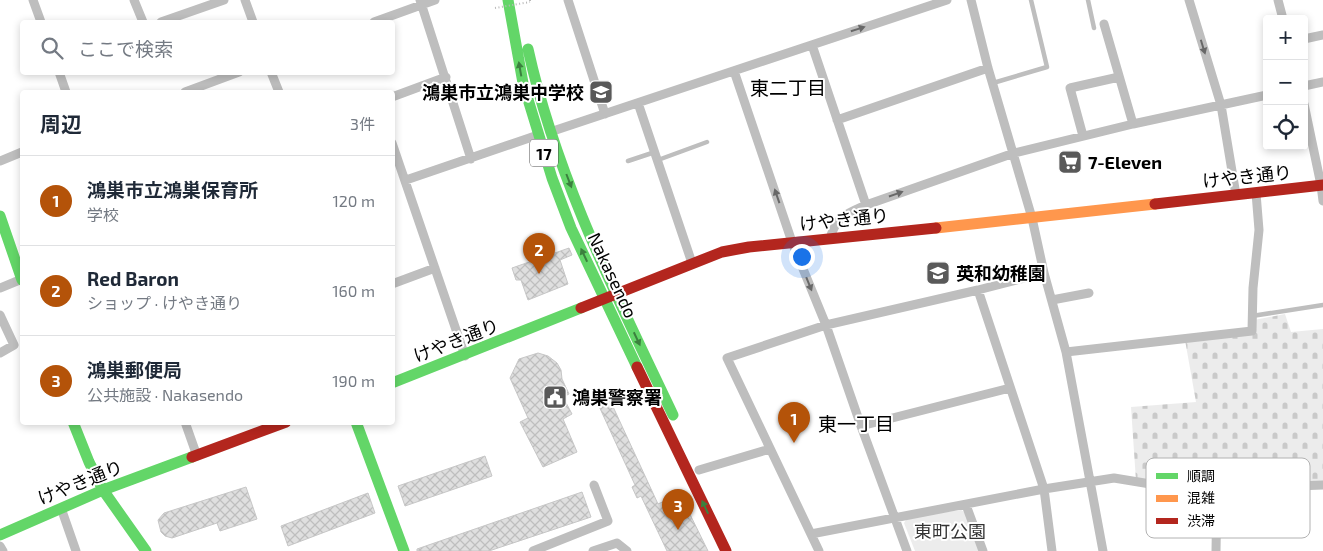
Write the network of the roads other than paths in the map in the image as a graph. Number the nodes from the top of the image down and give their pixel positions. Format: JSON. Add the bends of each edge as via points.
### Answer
{"nodes":[{"id":1,"x":33,"y":0,"type":"edge"},
{"id":2,"x":134,"y":0,"type":"edge"},
{"id":3,"x":224,"y":0,"type":"edge"},
{"id":4,"x":245,"y":0,"type":"edge"},
{"id":5,"x":435,"y":0,"type":"edge"},
{"id":6,"x":508,"y":0,"type":"edge"},
{"id":7,"x":518,"y":0,"type":"edge"},
{"id":8,"x":568,"y":0,"type":"edge"},
{"id":9,"x":947,"y":0,"type":"edge"},
{"id":10,"x":971,"y":0,"type":"edge"},
{"id":11,"x":1031,"y":0,"type":"edge"},
{"id":12,"x":1088,"y":0,"type":"edge"},
{"id":13,"x":1189,"y":0,"type":"edge"},
{"id":14,"x":1278,"y":0,"type":"edge"},
{"id":15,"x":420,"y":3,"type":"edge"},
{"id":16,"x":1282,"y":15,"type":"edge"},
{"id":17,"x":40,"y":20,"type":"edge"},
{"id":18,"x":142,"y":20,"type":"edge"},
{"id":19,"x":167,"y":20,"type":"edge"},
{"id":20,"x":252,"y":20,"type":"edge"},
{"id":21,"x":379,"y":20,"type":"edge"},
{"id":22,"x":1104,"y":24,"type":"dead end"},
{"id":23,"x":1094,"y":28,"type":"dead end"},
{"id":24,"x":1323,"y":35,"type":"edge"},
{"id":25,"x":1308,"y":38,"type":"edge"},
{"id":26,"x":812,"y":45,"type":"junction"},
{"id":27,"x":988,"y":68,"type":"junction"},
{"id":28,"x":734,"y":71,"type":"junction"},
{"id":29,"x":60,"y":75,"type":"edge"},
{"id":30,"x":231,"y":75,"type":"edge"},
{"id":31,"x":272,"y":75,"type":"edge"},
{"id":32,"x":446,"y":77,"type":"junction"},
{"id":33,"x":1119,"y":77,"type":"junction"},
{"id":34,"x":1323,"y":82,"type":"edge"},
{"id":35,"x":993,"y":84,"type":"junction"},
{"id":36,"x":1308,"y":85,"type":"edge"},
{"id":37,"x":65,"y":90,"type":"edge"},
{"id":38,"x":190,"y":90,"type":"edge"},
{"id":39,"x":278,"y":90,"type":"edge"},
{"id":40,"x":395,"y":96,"type":"edge"},
{"id":41,"x":1263,"y":96,"type":"edge"},
{"id":42,"x":638,"y":103,"type":"junction"},
{"id":43,"x":1221,"y":104,"type":"junction"},
{"id":44,"x":1304,"y":105,"type":"edge"},
{"id":45,"x":606,"y":114,"type":"junction"},
{"id":46,"x":838,"y":120,"type":"junction"},
{"id":47,"x":1133,"y":124,"type":"junction"},
{"id":48,"x":550,"y":132,"type":"junction"},
{"id":49,"x":538,"y":135,"type":"junction"},
{"id":50,"x":1083,"y":136,"type":"junction"},
{"id":51,"x":707,"y":142,"type":"dead end"},
{"id":52,"x":395,"y":151,"type":"edge"},
{"id":53,"x":20,"y":153,"type":"edge"},
{"id":54,"x":1014,"y":153,"type":"junction"},
{"id":55,"x":656,"y":156,"type":"junction"},
{"id":56,"x":471,"y":159,"type":"junction"},
{"id":57,"x":0,"y":161,"type":"edge"},
{"id":58,"x":628,"y":161,"type":"dead end"},
{"id":59,"x":406,"y":180,"type":"junction"},
{"id":60,"x":1322,"y":185,"type":"edge"},
{"id":61,"x":1256,"y":193,"type":"junction"},
{"id":62,"x":1236,"y":194,"type":"junction"},
{"id":63,"x":1323,"y":201,"type":"edge"},
{"id":64,"x":866,"y":205,"type":"junction"},
{"id":65,"x":0,"y":216,"type":"edge"},
{"id":66,"x":1032,"y":218,"type":"junction"},
{"id":67,"x":830,"y":238,"type":"junction"},
{"id":68,"x":792,"y":242,"type":"junction"},
{"id":69,"x":4,"y":243,"type":"edge"},
{"id":70,"x":692,"y":263,"type":"junction"},
{"id":71,"x":435,"y":268,"type":"junction"},
{"id":72,"x":1044,"y":272,"type":"junction"},
{"id":73,"x":20,"y":275,"type":"edge"},
{"id":74,"x":20,"y":280,"type":"edge"},
{"id":75,"x":395,"y":283,"type":"edge"},
{"id":76,"x":0,"y":288,"type":"edge"},
{"id":77,"x":978,"y":290,"type":"junction"},
{"id":78,"x":1089,"y":293,"type":"dead end"},
{"id":79,"x":616,"y":294,"type":"junction"},
{"id":80,"x":604,"y":300,"type":"junction"},
{"id":81,"x":1052,"y":300,"type":"junction"},
{"id":82,"x":1323,"y":305,"type":"edge"},
{"id":83,"x":0,"y":315,"type":"edge"},
{"id":84,"x":1252,"y":316,"type":"junction"},
{"id":85,"x":826,"y":325,"type":"junction"},
{"id":86,"x":1066,"y":352,"type":"junction"},
{"id":87,"x":0,"y":353,"type":"edge"},
{"id":88,"x":465,"y":356,"type":"junction"},
{"id":89,"x":395,"y":382,"type":"edge"},
{"id":90,"x":1010,"y":388,"type":"junction"},
{"id":91,"x":74,"y":425,"type":"edge"},
{"id":92,"x":186,"y":425,"type":"edge"},
{"id":93,"x":278,"y":425,"type":"edge"},
{"id":94,"x":357,"y":425,"type":"edge"},
{"id":95,"x":861,"y":426,"type":"junction"},
{"id":96,"x":770,"y":449,"type":"junction"},
{"id":97,"x":197,"y":456,"type":"junction"},
{"id":98,"x":699,"y":470,"type":"junction"},
{"id":99,"x":1090,"y":482,"type":"junction"},
{"id":100,"x":1146,"y":483,"type":"edge"},
{"id":101,"x":594,"y":485,"type":"dead end"},
{"id":102,"x":1310,"y":488,"type":"edge"},
{"id":103,"x":1323,"y":488,"type":"edge"},
{"id":104,"x":1044,"y":489,"type":"junction"},
{"id":105,"x":103,"y":490,"type":"junction"},
{"id":106,"x":966,"y":505,"type":"junction"},
{"id":107,"x":60,"y":508,"type":"junction"},
{"id":108,"x":895,"y":518,"type":"junction"},
{"id":109,"x":811,"y":534,"type":"junction"},
{"id":110,"x":0,"y":535,"type":"edge"},
{"id":111,"x":1216,"y":538,"type":"edge"},
{"id":112,"x":0,"y":546,"type":"edge"},
{"id":113,"x":143,"y":550,"type":"edge"},
{"id":114,"x":3,"y":551,"type":"edge"},
{"id":115,"x":76,"y":551,"type":"edge"},
{"id":116,"x":404,"y":551,"type":"edge"},
{"id":117,"x":533,"y":551,"type":"edge"},
{"id":118,"x":593,"y":551,"type":"edge"},
{"id":119,"x":627,"y":551,"type":"edge"},
{"id":120,"x":726,"y":551,"type":"edge"},
{"id":121,"x":738,"y":551,"type":"edge"},
{"id":122,"x":819,"y":551,"type":"edge"},
{"id":123,"x":907,"y":551,"type":"edge"},
{"id":124,"x":983,"y":551,"type":"edge"},
{"id":125,"x":1052,"y":551,"type":"edge"},
{"id":126,"x":1103,"y":551,"type":"edge"},
{"id":127,"x":1216,"y":551,"type":"edge"}],
"edges":[{"from":1,"to":17,"type":"street"},
{"from":2,"to":18,"type":"street"},
{"from":3,"to":19,"type":"street"},
{"from":4,"to":20,"type":"street"},
{"from":5,"to":15,"type":"street"},
{"from":49,"to":6,"type":"main road","name":"Nakasendo","number":"17","one_way":true,"via":[[523,83]]},
{"from":7,"to":48,"type":"main road","name":"Nakasendo","number":"17","via":[[531,65]]},
{"from":8,"to":45,"type":"street"},
{"from":26,"to":9,"type":"street","one_way":true},
{"from":10,"to":27,"type":"street"},
{"from":11,"to":35,"type":"lane","via":[[1047,67]]},
{"from":12,"to":23,"type":"lane"},
{"from":13,"to":43,"type":"street","one_way":true},
{"from":14,"to":16,"type":"street"},
{"from":15,"to":21,"type":"street"},
{"from":15,"to":32,"type":"street"},
{"from":22,"to":33,"type":"street"},
{"from":24,"to":25,"type":"street"},
{"from":26,"to":28,"type":"street"},
{"from":26,"to":46,"type":"street"},
{"from":27,"to":35,"type":"street"},
{"from":27,"to":46,"type":"street"},
{"from":28,"to":42,"type":"street"},
{"from":68,"to":28,"type":"street","one_way":true},
{"from":29,"to":37,"type":"street"},
{"from":30,"to":38,"type":"street"},
{"from":31,"to":39,"type":"street"},
{"from":32,"to":40,"type":"street"},
{"from":32,"to":56,"type":"street"},
{"from":33,"to":47,"type":"street"},
{"from":33,"to":50,"type":"street","via":[[1070,88]]},
{"from":34,"to":36,"type":"street"},
{"from":35,"to":54,"type":"street"},
{"from":41,"to":43,"type":"street"},
{"from":42,"to":45,"type":"street"},
{"from":42,"to":55,"type":"street"},
{"from":43,"to":47,"type":"street"},
{"from":43,"to":62,"type":"street"},
{"from":44,"to":60,"type":"street"},
{"from":45,"to":48,"type":"street"},
{"from":46,"to":64,"type":"street"},
{"from":47,"to":50,"type":"street"},
{"from":48,"to":79,"type":"main road","name":"Nakasendo","number":"17","one_way":true},
{"from":49,"to":56,"type":"street"},
{"from":80,"to":49,"type":"main road","name":"Nakasendo","number":"17","one_way":true,"via":[[571,228]]},
{"from":50,"to":54,"type":"street"},
{"from":51,"to":55,"type":"lane"},
{"from":52,"to":59,"type":"street"},
{"from":53,"to":57,"type":"street"},
{"from":64,"to":54,"type":"street","one_way":true},
{"from":54,"to":66,"type":"street"},
{"from":55,"to":58,"type":"lane"},
{"from":55,"to":70,"type":"street"},
{"from":56,"to":59,"type":"street"},
{"from":59,"to":71,"type":"street"},
{"from":60,"to":61,"type":"main road","name":"けやき通り"},
{"from":60,"to":63,"type":"street"},
{"from":61,"to":62,"type":"main road","name":"けやき通り"},
{"from":61,"to":84,"type":"street","via":[[1259,230]]},
{"from":62,"to":66,"type":"main road","name":"けやき通り"},
{"from":64,"to":67,"type":"street","via":[[834,225]]},
{"from":65,"to":69,"type":"main road"},
{"from":66,"to":67,"type":"main road","name":"けやき通り"},
{"from":66,"to":72,"type":"street"},
{"from":67,"to":68,"type":"main road","name":"けやき通り"},
{"from":68,"to":70,"type":"main road","name":"けやき通り","via":[[722,252]]},
{"from":68,"to":85,"type":"street","one_way":true},
{"from":69,"to":73,"type":"main road"},
{"from":70,"to":79,"type":"main road","name":"けやき通り"},
{"from":71,"to":75,"type":"street"},
{"from":71,"to":88,"type":"street"},
{"from":72,"to":77,"type":"street"},
{"from":72,"to":81,"type":"street"},
{"from":74,"to":76,"type":"street"},
{"from":77,"to":85,"type":"street"},
{"from":77,"to":90,"type":"street"},
{"from":78,"to":81,"type":"street"},
{"from":79,"to":80,"type":"main road","name":"けやき通り"},
{"from":79,"to":98,"type":"main road","name":"Nakasendo","number":"17","one_way":true},
{"from":80,"to":88,"type":"main road","name":"けやき通り"},
{"from":120,"to":80,"type":"main road","name":"Nakasendo","number":"17","one_way":true},
{"from":81,"to":86,"type":"street"},
{"from":82,"to":84,"type":"lane"},
{"from":83,"to":87,"type":"street","via":[[14,345]]},
{"from":84,"to":86,"type":"street","via":[[1252,331]]},
{"from":85,"to":95,"type":"street"},
{"from":85,"to":96,"type":"street","via":[[727,358]]},
{"from":86,"to":99,"type":"street"},
{"from":88,"to":89,"type":"main road","name":"けやき通り"},
{"from":90,"to":95,"type":"street"},
{"from":90,"to":104,"type":"street"},
{"from":91,"to":105,"type":"main road"},
{"from":92,"to":97,"type":"street"},
{"from":93,"to":97,"type":"main road","name":"けやき通り"},
{"from":94,"to":116,"type":"main road"},
{"from":95,"to":108,"type":"street"},
{"from":96,"to":98,"type":"street"},
{"from":96,"to":109,"type":"street"},
{"from":97,"to":105,"type":"main road","name":"けやき通り"},
{"from":98,"to":121,"type":"main road","name":"Nakasendo","number":"17"},
{"from":99,"to":100,"type":"street","via":[[1114,478]]},
{"from":99,"to":104,"type":"street"},
{"from":99,"to":126,"type":"street"},
{"from":101,"to":117,"type":"street","via":[[608,521]]},
{"from":102,"to":103,"type":"street"},
{"from":104,"to":106,"type":"street"},
{"from":104,"to":125,"type":"street"},
{"from":105,"to":107,"type":"main road","name":"けやき通り"},
{"from":105,"to":113,"type":"main road"},
{"from":106,"to":108,"type":"street"},
{"from":106,"to":124,"type":"street"},
{"from":107,"to":110,"type":"main road","name":"けやき通り"},
{"from":107,"to":115,"type":"street"},
{"from":108,"to":109,"type":"street"},
{"from":108,"to":123,"type":"street"},
{"from":109,"to":122,"type":"street"},
{"from":111,"to":127,"type":"street"},
{"from":112,"to":114,"type":"street"},
{"from":118,"to":119,"type":"street","via":[[617,543]]}]}
